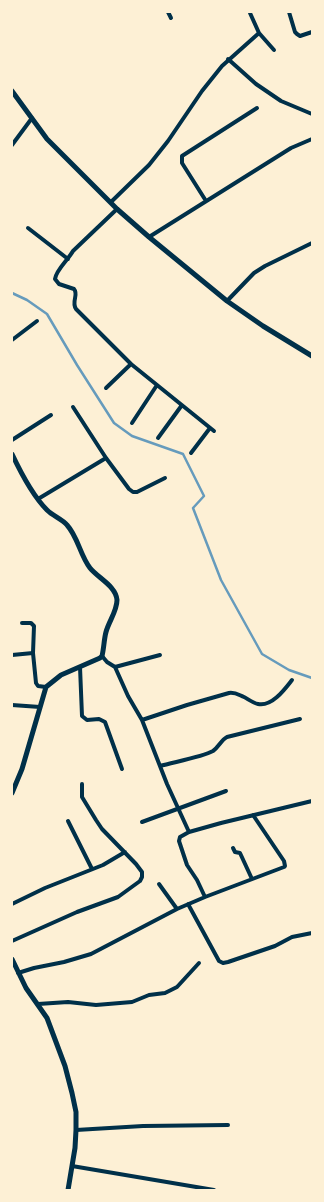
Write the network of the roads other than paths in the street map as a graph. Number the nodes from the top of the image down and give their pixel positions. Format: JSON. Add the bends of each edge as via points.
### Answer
{"nodes":[{"id":1,"x":168,"y":12,"type":"edge"},
{"id":2,"x":289,"y":12,"type":"edge"},
{"id":3,"x":250,"y":13,"type":"dead end"},
{"id":4,"x":171,"y":18,"type":"dead end"},
{"id":5,"x":259,"y":32,"type":"junction"},
{"id":6,"x":312,"y":32,"type":"edge"},
{"id":7,"x":274,"y":50,"type":"dead end"},
{"id":8,"x":228,"y":59,"type":"junction"},
{"id":9,"x":12,"y":91,"type":"edge"},
{"id":10,"x":257,"y":108,"type":"dead end"},
{"id":11,"x":312,"y":114,"type":"edge"},
{"id":12,"x":32,"y":118,"type":"junction"},
{"id":13,"x":312,"y":139,"type":"edge"},
{"id":14,"x":12,"y":145,"type":"edge"},
{"id":15,"x":206,"y":201,"type":"junction"},
{"id":16,"x":111,"y":202,"type":"junction"},
{"id":17,"x":117,"y":209,"type":"junction"},
{"id":18,"x":28,"y":228,"type":"dead end"},
{"id":19,"x":149,"y":237,"type":"junction"},
{"id":20,"x":312,"y":243,"type":"edge"},
{"id":21,"x":68,"y":259,"type":"junction"},
{"id":22,"x":227,"y":301,"type":"junction"},
{"id":23,"x":37,"y":321,"type":"dead end"},
{"id":24,"x":12,"y":340,"type":"edge"},
{"id":25,"x":312,"y":356,"type":"edge"},
{"id":26,"x":131,"y":364,"type":"junction"},
{"id":27,"x":157,"y":385,"type":"junction"},
{"id":28,"x":106,"y":388,"type":"dead end"},
{"id":29,"x":182,"y":405,"type":"junction"},
{"id":30,"x":73,"y":407,"type":"dead end"},
{"id":31,"x":51,"y":415,"type":"dead end"},
{"id":32,"x":132,"y":423,"type":"dead end"},
{"id":33,"x":158,"y":438,"type":"dead end"},
{"id":34,"x":12,"y":440,"type":"edge"},
{"id":35,"x":191,"y":453,"type":"dead end"},
{"id":36,"x":12,"y":454,"type":"edge"},
{"id":37,"x":106,"y":458,"type":"junction"},
{"id":38,"x":165,"y":478,"type":"dead end"},
{"id":39,"x":38,"y":499,"type":"junction"},
{"id":40,"x":22,"y":623,"type":"dead end"},
{"id":41,"x":33,"y":653,"type":"junction"},
{"id":42,"x":12,"y":655,"type":"edge"},
{"id":43,"x":160,"y":655,"type":"dead end"},
{"id":44,"x":102,"y":656,"type":"junction"},
{"id":45,"x":80,"y":667,"type":"junction"},
{"id":46,"x":115,"y":667,"type":"junction"},
{"id":47,"x":292,"y":680,"type":"dead end"},
{"id":48,"x":46,"y":686,"type":"junction"},
{"id":49,"x":12,"y":705,"type":"edge"},
{"id":50,"x":40,"y":708,"type":"junction"},
{"id":51,"x":300,"y":719,"type":"dead end"},
{"id":52,"x":142,"y":720,"type":"junction"},
{"id":53,"x":160,"y":766,"type":"junction"},
{"id":54,"x":122,"y":769,"type":"dead end"},
{"id":55,"x":82,"y":784,"type":"dead end"},
{"id":56,"x":226,"y":791,"type":"dead end"},
{"id":57,"x":12,"y":793,"type":"edge"},
{"id":58,"x":312,"y":801,"type":"edge"},
{"id":59,"x":178,"y":808,"type":"junction"},
{"id":60,"x":253,"y":815,"type":"junction"},
{"id":61,"x":68,"y":820,"type":"dead end"},
{"id":62,"x":142,"y":822,"type":"dead end"},
{"id":63,"x":189,"y":832,"type":"junction"},
{"id":64,"x":233,"y":848,"type":"dead end"},
{"id":65,"x":125,"y":852,"type":"junction"},
{"id":66,"x":92,"y":869,"type":"junction"},
{"id":67,"x":252,"y":880,"type":"junction"},
{"id":68,"x":159,"y":884,"type":"dead end"},
{"id":69,"x":205,"y":896,"type":"junction"},
{"id":70,"x":12,"y":904,"type":"edge"},
{"id":71,"x":188,"y":904,"type":"junction"},
{"id":72,"x":177,"y":909,"type":"junction"},
{"id":73,"x":312,"y":933,"type":"edge"},
{"id":74,"x":12,"y":941,"type":"edge"},
{"id":75,"x":12,"y":959,"type":"edge"},
{"id":76,"x":200,"y":963,"type":"dead end"},
{"id":77,"x":18,"y":973,"type":"junction"},
{"id":78,"x":38,"y":1004,"type":"junction"},
{"id":79,"x":228,"y":1124,"type":"dead end"},
{"id":80,"x":76,"y":1130,"type":"junction"},
{"id":81,"x":72,"y":1166,"type":"junction"},
{"id":82,"x":68,"y":1190,"type":"edge"},
{"id":83,"x":214,"y":1190,"type":"edge"}],
"edges":[{"from":1,"to":4,"type":"street"},
{"from":2,"to":6,"type":"street","via":[[297,34],[300,36]]},
{"from":3,"to":5,"type":"street"},
{"from":5,"to":7,"type":"street"},
{"from":5,"to":8,"type":"street"},
{"from":8,"to":11,"type":"street","via":[[256,84],[281,101]]},
{"from":8,"to":16,"type":"street","via":[[202,91],[156,157]]},
{"from":9,"to":12,"type":"street"},
{"from":10,"to":15,"type":"street","via":[[182,156],[182,163]]},
{"from":12,"to":14,"type":"street"},
{"from":12,"to":16,"type":"street","via":[[47,139]]},
{"from":13,"to":15,"type":"street","via":[[291,148]]},
{"from":15,"to":19,"type":"street"},
{"from":16,"to":17,"type":"street"},
{"from":17,"to":19,"type":"street"},
{"from":17,"to":21,"type":"street","via":[[73,251]]},
{"from":18,"to":21,"type":"street"},
{"from":19,"to":22,"type":"street"},
{"from":20,"to":22,"type":"street","via":[[259,269],[246,279]]},
{"from":21,"to":26,"type":"street","via":[[55,276],[56,282],[76,291],[76,309]]},
{"from":22,"to":25,"type":"street"},
{"from":23,"to":24,"type":"street"},
{"from":26,"to":27,"type":"street"},
{"from":26,"to":28,"type":"street"},
{"from":27,"to":29,"type":"street"},
{"from":27,"to":32,"type":"street"},
{"from":29,"to":33,"type":"street"},
{"from":29,"to":35,"type":"street","via":[[212,429]]},
{"from":30,"to":37,"type":"street"},
{"from":31,"to":34,"type":"street"},
{"from":36,"to":39,"type":"street"},
{"from":37,"to":38,"type":"street","via":[[133,492]]},
{"from":37,"to":39,"type":"street"},
{"from":39,"to":44,"type":"street","via":[[48,511],[68,525],[87,563],[116,594],[116,605],[106,633]]},
{"from":40,"to":41,"type":"street","via":[[31,623],[34,626]]},
{"from":41,"to":42,"type":"street"},
{"from":41,"to":48,"type":"street","via":[[36,683],[38,686]]},
{"from":43,"to":46,"type":"street"},
{"from":44,"to":45,"type":"street"},
{"from":44,"to":46,"type":"street"},
{"from":45,"to":48,"type":"street"},
{"from":45,"to":54,"type":"street","via":[[82,716],[87,720],[99,718],[105,722]]},
{"from":46,"to":52,"type":"street"},
{"from":47,"to":52,"type":"street","via":[[280,695],[266,703],[258,704],[236,693],[229,693]]},
{"from":48,"to":50,"type":"street"},
{"from":49,"to":50,"type":"street"},
{"from":50,"to":57,"type":"street"},
{"from":51,"to":53,"type":"street","via":[[227,737],[209,753]]},
{"from":52,"to":53,"type":"street"},
{"from":53,"to":59,"type":"street"},
{"from":55,"to":65,"type":"street","via":[[84,803],[102,829]]},
{"from":56,"to":59,"type":"street"},
{"from":58,"to":60,"type":"street"},
{"from":59,"to":62,"type":"street"},
{"from":59,"to":63,"type":"street"},
{"from":60,"to":63,"type":"street"},
{"from":60,"to":67,"type":"street","via":[[285,866]]},
{"from":61,"to":66,"type":"street"},
{"from":63,"to":69,"type":"street","via":[[180,837],[179,841],[187,865]]},
{"from":64,"to":67,"type":"street","via":[[235,852],[240,853]]},
{"from":65,"to":66,"type":"street","via":[[110,862]]},
{"from":65,"to":74,"type":"street","via":[[142,872],[140,881],[118,897],[76,912]]},
{"from":66,"to":70,"type":"street"},
{"from":67,"to":69,"type":"street"},
{"from":68,"to":72,"type":"street"},
{"from":69,"to":71,"type":"street"},
{"from":71,"to":72,"type":"street"},
{"from":71,"to":73,"type":"street","via":[[221,963]]},
{"from":72,"to":77,"type":"street","via":[[91,954]]},
{"from":75,"to":77,"type":"street"},
{"from":76,"to":78,"type":"street","via":[[177,987],[132,1002],[96,1005],[68,1002]]},
{"from":77,"to":78,"type":"street"},
{"from":78,"to":80,"type":"street","via":[[47,1018],[65,1066],[75,1106]]},
{"from":79,"to":80,"type":"street"},
{"from":80,"to":81,"type":"street"},
{"from":81,"to":82,"type":"street"},
{"from":81,"to":83,"type":"street"}]}
